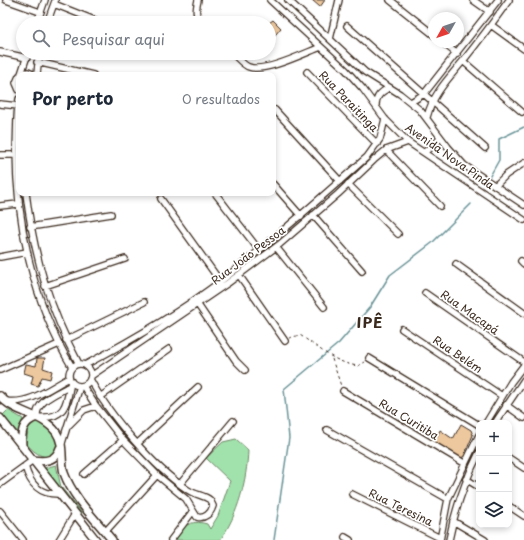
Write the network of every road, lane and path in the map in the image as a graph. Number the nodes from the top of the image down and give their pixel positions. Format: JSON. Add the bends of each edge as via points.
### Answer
{"nodes":[{"id":1,"x":6,"y":0,"type":"edge"},
{"id":2,"x":45,"y":0,"type":"edge"},
{"id":3,"x":198,"y":0,"type":"edge"},
{"id":4,"x":270,"y":0,"type":"edge"},
{"id":5,"x":288,"y":0,"type":"edge"},
{"id":6,"x":339,"y":0,"type":"edge"},
{"id":7,"x":390,"y":0,"type":"edge"},
{"id":8,"x":473,"y":0,"type":"edge"},
{"id":9,"x":498,"y":0,"type":"edge"},
{"id":10,"x":510,"y":0,"type":"edge"},
{"id":11,"x":54,"y":2,"type":"edge"},
{"id":12,"x":40,"y":12,"type":"junction"},
{"id":13,"x":490,"y":12,"type":"junction"},
{"id":14,"x":39,"y":16,"type":"edge"},
{"id":15,"x":49,"y":16,"type":"edge"},
{"id":16,"x":86,"y":16,"type":"edge"},
{"id":17,"x":196,"y":16,"type":"edge"},
{"id":18,"x":491,"y":25,"type":"junction"},
{"id":19,"x":347,"y":26,"type":"dead end"},
{"id":20,"x":428,"y":30,"type":"edge"},
{"id":21,"x":330,"y":39,"type":"junction"},
{"id":22,"x":321,"y":47,"type":"junction"},
{"id":23,"x":450,"y":48,"type":"edge"},
{"id":24,"x":524,"y":49,"type":"edge"},
{"id":25,"x":0,"y":52,"type":"edge"},
{"id":26,"x":16,"y":54,"type":"edge"},
{"id":27,"x":457,"y":54,"type":"junction"},
{"id":28,"x":26,"y":60,"type":"edge"},
{"id":29,"x":241,"y":60,"type":"edge"},
{"id":30,"x":463,"y":61,"type":"junction"},
{"id":31,"x":37,"y":62,"type":"joint"},
{"id":32,"x":21,"y":72,"type":"edge"},
{"id":33,"x":36,"y":72,"type":"edge"},
{"id":34,"x":81,"y":72,"type":"edge"},
{"id":35,"x":307,"y":72,"type":"dead end"},
{"id":36,"x":389,"y":88,"type":"junction"},
{"id":37,"x":424,"y":94,"type":"junction"},
{"id":38,"x":432,"y":100,"type":"junction"},
{"id":39,"x":411,"y":102,"type":"junction"},
{"id":40,"x":0,"y":104,"type":"edge"},
{"id":41,"x":16,"y":106,"type":"edge"},
{"id":42,"x":376,"y":106,"type":"junction"},
{"id":43,"x":276,"y":111,"type":"edge"},
{"id":44,"x":522,"y":112,"type":"dead end"},
{"id":45,"x":427,"y":117,"type":"junction"},
{"id":46,"x":385,"y":119,"type":"junction"},
{"id":47,"x":440,"y":137,"type":"junction"},
{"id":48,"x":408,"y":142,"type":"junction"},
{"id":49,"x":377,"y":144,"type":"junction"},
{"id":50,"x":485,"y":148,"type":"dead end"},
{"id":51,"x":386,"y":150,"type":"junction"},
{"id":52,"x":424,"y":152,"type":"junction"},
{"id":53,"x":0,"y":155,"type":"edge"},
{"id":54,"x":16,"y":155,"type":"edge"},
{"id":55,"x":524,"y":163,"type":"edge"},
{"id":56,"x":340,"y":180,"type":"junction"},
{"id":57,"x":348,"y":184,"type":"junction"},
{"id":58,"x":495,"y":186,"type":"junction"},
{"id":59,"x":276,"y":187,"type":"edge"},
{"id":60,"x":18,"y":196,"type":"edge"},
{"id":61,"x":26,"y":196,"type":"edge"},
{"id":62,"x":217,"y":196,"type":"edge"},
{"id":63,"x":162,"y":199,"type":"dead end"},
{"id":64,"x":18,"y":204,"type":"junction"},
{"id":65,"x":524,"y":205,"type":"edge"},
{"id":66,"x":0,"y":206,"type":"edge"},
{"id":67,"x":440,"y":206,"type":"dead end"},
{"id":68,"x":111,"y":214,"type":"dead end"},
{"id":69,"x":313,"y":215,"type":"junction"},
{"id":70,"x":301,"y":216,"type":"junction"},
{"id":71,"x":524,"y":220,"type":"edge"},
{"id":72,"x":30,"y":227,"type":"junction"},
{"id":73,"x":398,"y":234,"type":"dead end"},
{"id":74,"x":276,"y":247,"type":"junction"},
{"id":75,"x":259,"y":250,"type":"junction"},
{"id":76,"x":26,"y":252,"type":"junction"},
{"id":77,"x":0,"y":257,"type":"edge"},
{"id":78,"x":125,"y":260,"type":"dead end"},
{"id":79,"x":456,"y":264,"type":"dead end"},
{"id":80,"x":362,"y":271,"type":"dead end"},
{"id":81,"x":239,"y":275,"type":"junction"},
{"id":82,"x":220,"y":281,"type":"junction"},
{"id":83,"x":45,"y":286,"type":"junction"},
{"id":84,"x":425,"y":293,"type":"dead end"},
{"id":85,"x":144,"y":302,"type":"dead end"},
{"id":86,"x":198,"y":305,"type":"junction"},
{"id":87,"x":324,"y":307,"type":"dead end"},
{"id":88,"x":524,"y":313,"type":"edge"},
{"id":89,"x":402,"y":329,"type":"dead end"},
{"id":90,"x":66,"y":340,"type":"junction"},
{"id":91,"x":285,"y":341,"type":"joint"},
{"id":92,"x":59,"y":344,"type":"junction"},
{"id":93,"x":169,"y":349,"type":"dead end"},
{"id":94,"x":332,"y":358,"type":"junction"},
{"id":95,"x":370,"y":358,"type":"joint"},
{"id":96,"x":524,"y":363,"type":"edge"},
{"id":97,"x":82,"y":365,"type":"junction"},
{"id":98,"x":72,"y":367,"type":"junction"},
{"id":99,"x":0,"y":370,"type":"edge"},
{"id":100,"x":245,"y":370,"type":"dead end"},
{"id":101,"x":91,"y":378,"type":"junction"},
{"id":102,"x":524,"y":380,"type":"edge"},
{"id":103,"x":70,"y":382,"type":"junction"},
{"id":104,"x":81,"y":386,"type":"junction"},
{"id":105,"x":198,"y":387,"type":"dead end"},
{"id":106,"x":343,"y":391,"type":"joint"},
{"id":107,"x":502,"y":396,"type":"junction"},
{"id":108,"x":100,"y":397,"type":"junction"},
{"id":109,"x":2,"y":398,"type":"edge"},
{"id":110,"x":506,"y":405,"type":"junction"},
{"id":111,"x":96,"y":406,"type":"junction"},
{"id":112,"x":37,"y":417,"type":"junction"},
{"id":113,"x":0,"y":418,"type":"edge"},
{"id":114,"x":524,"y":418,"type":"edge"},
{"id":115,"x":488,"y":420,"type":"edge"},
{"id":116,"x":497,"y":420,"type":"edge"},
{"id":117,"x":232,"y":421,"type":"dead end"},
{"id":118,"x":476,"y":424,"type":"edge"},
{"id":119,"x":67,"y":428,"type":"junction"},
{"id":120,"x":327,"y":430,"type":"dead end"},
{"id":121,"x":123,"y":440,"type":"junction"},
{"id":122,"x":476,"y":441,"type":"edge"},
{"id":123,"x":62,"y":443,"type":"junction"},
{"id":124,"x":138,"y":443,"type":"junction"},
{"id":125,"x":22,"y":446,"type":"junction"},
{"id":126,"x":470,"y":452,"type":"junction"},
{"id":127,"x":476,"y":454,"type":"edge"},
{"id":128,"x":478,"y":456,"type":"edge"},
{"id":129,"x":33,"y":460,"type":"junction"},
{"id":130,"x":512,"y":460,"type":"edge"},
{"id":131,"x":464,"y":464,"type":"junction"},
{"id":132,"x":25,"y":466,"type":"junction"},
{"id":133,"x":524,"y":468,"type":"edge"},
{"id":134,"x":84,"y":474,"type":"dead end"},
{"id":135,"x":157,"y":475,"type":"junction"},
{"id":136,"x":466,"y":479,"type":"junction"},
{"id":137,"x":0,"y":484,"type":"edge"},
{"id":138,"x":180,"y":484,"type":"junction"},
{"id":139,"x":476,"y":485,"type":"edge"},
{"id":140,"x":60,"y":494,"type":"junction"},
{"id":141,"x":352,"y":494,"type":"dead end"},
{"id":142,"x":448,"y":499,"type":"junction"},
{"id":143,"x":512,"y":508,"type":"edge"},
{"id":144,"x":0,"y":511,"type":"edge"},
{"id":145,"x":193,"y":511,"type":"junction"},
{"id":146,"x":75,"y":514,"type":"junction"},
{"id":147,"x":524,"y":516,"type":"edge"},
{"id":148,"x":453,"y":521,"type":"junction"},
{"id":149,"x":105,"y":532,"type":"junction"},
{"id":150,"x":440,"y":539,"type":"edge"},
{"id":151,"x":23,"y":540,"type":"edge"},
{"id":152,"x":59,"y":540,"type":"edge"},
{"id":153,"x":96,"y":540,"type":"edge"},
{"id":154,"x":112,"y":540,"type":"edge"},
{"id":155,"x":171,"y":540,"type":"edge"},
{"id":156,"x":449,"y":540,"type":"edge"},
{"id":157,"x":485,"y":540,"type":"edge"}],
"edges":[{"from":1,"to":12,"type":"street"},
{"from":2,"to":12,"type":"street"},
{"from":3,"to":17,"type":"street"},
{"from":4,"to":22,"type":"street","name":"Avenida Nova Pinda"},
{"from":5,"to":21,"type":"street","name":"Avenida Nova Pinda"},
{"from":6,"to":21,"type":"street"},
{"from":7,"to":20,"type":"street"},
{"from":8,"to":13,"type":"street"},
{"from":9,"to":13,"type":"street"},
{"from":10,"to":18,"type":"street"},
{"from":11,"to":15,"type":"street"},
{"from":11,"to":16,"type":"street"},
{"from":12,"to":14,"type":"street"},
{"from":13,"to":27,"type":"street"},
{"from":18,"to":24,"type":"street"},
{"from":18,"to":30,"type":"street"},
{"from":19,"to":37,"type":"street"},
{"from":21,"to":36,"type":"street","name":"Avenida Nova Pinda","via":[[365,72]]},
{"from":22,"to":29,"type":"street","via":[[256,69]]},
{"from":22,"to":42,"type":"street","name":"Avenida Nova Pinda","via":[[350,74]]},
{"from":23,"to":27,"type":"street"},
{"from":25,"to":26,"type":"street"},
{"from":27,"to":37,"type":"street"},
{"from":28,"to":32,"type":"street"},
{"from":30,"to":38,"type":"street"},
{"from":30,"to":44,"type":"street"},
{"from":31,"to":33,"type":"street"},
{"from":31,"to":34,"type":"street"},
{"from":35,"to":49,"type":"street","name":"Rua Paraitinga"},
{"from":36,"to":39,"type":"street","name":"Avenida Nova Pinda"},
{"from":36,"to":42,"type":"street","via":[[376,98]]},
{"from":37,"to":38,"type":"street"},
{"from":37,"to":39,"type":"street"},
{"from":38,"to":45,"type":"street"},
{"from":38,"to":50,"type":"street"},
{"from":39,"to":45,"type":"street","name":"Avenida Nova Pinda"},
{"from":40,"to":41,"type":"street"},
{"from":42,"to":46,"type":"street","name":"Avenida Nova Pinda"},
{"from":43,"to":56,"type":"street"},
{"from":45,"to":47,"type":"street","name":"Avenida Nova Pinda"},
{"from":46,"to":48,"type":"street","name":"Avenida Nova Pinda"},
{"from":46,"to":49,"type":"street","name":"Rua João Pessoa"},
{"from":47,"to":52,"type":"street","via":[[435,145]]},
{"from":47,"to":58,"type":"street","name":"Avenida Nova Pinda","via":[[464,165]]},
{"from":48,"to":51,"type":"street","name":"Rua João Pessoa"},
{"from":48,"to":52,"type":"street","name":"Avenida Nova Pinda"},
{"from":49,"to":56,"type":"street","name":"Rua João Pessoa","via":[[367,157]]},
{"from":51,"to":57,"type":"street","name":"Rua João Pessoa"},
{"from":51,"to":67,"type":"street"},
{"from":52,"to":71,"type":"street","name":"Avenida Nova Pinda"},
{"from":53,"to":54,"type":"street"},
{"from":55,"to":58,"type":"street"},
{"from":56,"to":70,"type":"street","name":"Rua João Pessoa"},
{"from":57,"to":69,"type":"street","name":"Rua João Pessoa"},
{"from":57,"to":73,"type":"street"},
{"from":58,"to":65,"type":"street","name":"Avenida Nova Pinda"},
{"from":59,"to":70,"type":"street"},
{"from":60,"to":64,"type":"street"},
{"from":61,"to":72,"type":"street"},
{"from":62,"to":75,"type":"street"},
{"from":63,"to":82,"type":"street"},
{"from":64,"to":66,"type":"street"},
{"from":64,"to":76,"type":"street"},
{"from":68,"to":72,"type":"street"},
{"from":69,"to":74,"type":"street","name":"Rua João Pessoa"},
{"from":69,"to":80,"type":"street"},
{"from":70,"to":75,"type":"street","name":"Rua João Pessoa"},
{"from":72,"to":83,"type":"street"},
{"from":74,"to":81,"type":"street","name":"Rua João Pessoa"},
{"from":74,"to":87,"type":"street"},
{"from":75,"to":82,"type":"street","name":"Rua João Pessoa"},
{"from":76,"to":77,"type":"street"},
{"from":76,"to":92,"type":"street"},
{"from":78,"to":83,"type":"street"},
{"from":79,"to":88,"type":"street"},
{"from":81,"to":86,"type":"street","name":"Rua João Pessoa"},
{"from":81,"to":91,"type":"street"},
{"from":82,"to":97,"type":"street","name":"Rua João Pessoa","via":[[128,342]]},
{"from":83,"to":90,"type":"street"},
{"from":84,"to":96,"type":"street","name":"Rua Macapá"},
{"from":85,"to":90,"type":"street"},
{"from":86,"to":100,"type":"street","via":[[236,361]]},
{"from":86,"to":101,"type":"street","name":"Rua João Pessoa"},
{"from":89,"to":107,"type":"street","name":"Rua Belém"},
{"from":90,"to":97,"type":"street"},
{"from":91,"to":94,"type":"path","via":[[291,336],[300,335]]},
{"from":92,"to":98,"type":"street"},
{"from":92,"to":99,"type":"street"},
{"from":93,"to":108,"type":"street"},
{"from":94,"to":95,"type":"path","via":[[358,366]]},
{"from":94,"to":106,"type":"path"},
{"from":95,"to":118,"type":"street"},
{"from":96,"to":107,"type":"street"},
{"from":97,"to":98,"type":"street"},
{"from":97,"to":101,"type":"street","via":[[90,370]]},
{"from":98,"to":103,"type":"street"},
{"from":101,"to":104,"type":"street"},
{"from":101,"to":108,"type":"street"},
{"from":102,"to":110,"type":"street"},
{"from":103,"to":104,"type":"street"},
{"from":103,"to":109,"type":"street","via":[[28,399],[13,402]]},
{"from":103,"to":112,"type":"street","via":[[37,408]]},
{"from":103,"to":112,"type":"street","via":[[66,404],[60,412],[49,417]]},
{"from":104,"to":111,"type":"street"},
{"from":104,"to":119,"type":"street"},
{"from":105,"to":124,"type":"street"},
{"from":106,"to":131,"type":"street","name":"Rua Curitiba"},
{"from":107,"to":115,"type":"street"},
{"from":108,"to":124,"type":"street"},
{"from":109,"to":112,"type":"main road","via":[[22,412]]},
{"from":110,"to":114,"type":"street"},
{"from":110,"to":116,"type":"street"},
{"from":111,"to":119,"type":"street","via":[[84,410]]},
{"from":111,"to":121,"type":"street"},
{"from":112,"to":123,"type":"main road","via":[[50,426]]},
{"from":112,"to":125,"type":"main road","via":[[24,424]]},
{"from":113,"to":125,"type":"main road"},
{"from":117,"to":138,"type":"street"},
{"from":119,"to":123,"type":"street"},
{"from":120,"to":142,"type":"street"},
{"from":121,"to":134,"type":"street"},
{"from":121,"to":135,"type":"street"},
{"from":122,"to":126,"type":"street"},
{"from":123,"to":129,"type":"main road","via":[[56,456],[50,460]]},
{"from":123,"to":149,"type":"main road","via":[[62,462],[70,486]]},
{"from":124,"to":138,"type":"street"},
{"from":125,"to":129,"type":"main road"},
{"from":126,"to":127,"type":"street"},
{"from":126,"to":131,"type":"street"},
{"from":128,"to":136,"type":"street"},
{"from":129,"to":132,"type":"street"},
{"from":129,"to":140,"type":"main road"},
{"from":130,"to":133,"type":"street"},
{"from":131,"to":142,"type":"street"},
{"from":132,"to":137,"type":"street"},
{"from":132,"to":140,"type":"street","via":[[27,474],[39,490],[48,495]]},
{"from":135,"to":145,"type":"street","via":[[186,499]]},
{"from":135,"to":149,"type":"street"},
{"from":136,"to":139,"type":"street"},
{"from":136,"to":148,"type":"street"},
{"from":138,"to":145,"type":"street","via":[[195,494],[207,497],[212,503],[212,510],[203,517],[198,517]]},
{"from":140,"to":146,"type":"main road"},
{"from":141,"to":150,"type":"street","name":"Rua Teresina"},
{"from":142,"to":150,"type":"street"},
{"from":143,"to":147,"type":"street"},
{"from":144,"to":151,"type":"street"},
{"from":145,"to":155,"type":"street"},
{"from":146,"to":152,"type":"street"},
{"from":146,"to":153,"type":"main road"},
{"from":148,"to":156,"type":"street"},
{"from":148,"to":157,"type":"street"},
{"from":149,"to":154,"type":"main road"}]}
